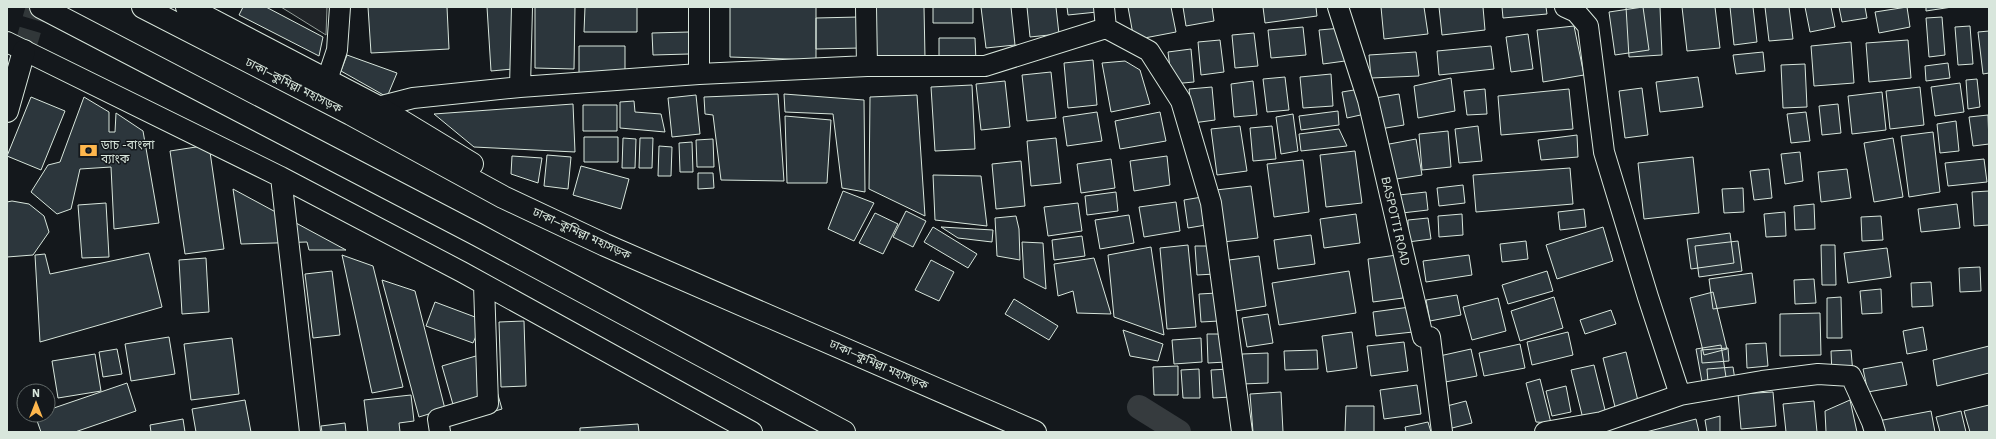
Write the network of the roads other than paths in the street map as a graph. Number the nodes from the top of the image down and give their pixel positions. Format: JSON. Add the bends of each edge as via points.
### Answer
{"nodes":[{"id":1,"x":41,"y":7,"type":"edge"},
{"id":2,"x":143,"y":7,"type":"edge"},
{"id":3,"x":187,"y":7,"type":"edge"},
{"id":4,"x":340,"y":7,"type":"edge"},
{"id":5,"x":522,"y":7,"type":"edge"},
{"id":6,"x":699,"y":7,"type":"edge"},
{"id":7,"x":866,"y":7,"type":"edge"},
{"id":8,"x":1104,"y":7,"type":"edge"},
{"id":9,"x":1338,"y":7,"type":"edge"},
{"id":10,"x":1565,"y":7,"type":"edge"},
{"id":11,"x":1106,"y":28,"type":"junction"},
{"id":12,"x":15,"y":46,"type":"edge"},
{"id":13,"x":867,"y":66,"type":"junction"},
{"id":14,"x":699,"y":74,"type":"junction"},
{"id":15,"x":327,"y":80,"type":"junction"},
{"id":16,"x":520,"y":87,"type":"junction"},
{"id":17,"x":378,"y":107,"type":"junction"},
{"id":18,"x":7,"y":111,"type":"edge"},
{"id":19,"x":281,"y":177,"type":"junction"},
{"id":20,"x":605,"y":244,"type":"junction"},
{"id":21,"x":484,"y":284,"type":"junction"},
{"id":22,"x":1680,"y":395,"type":"junction"},
{"id":23,"x":310,"y":432,"type":"edge"},
{"id":24,"x":440,"y":432,"type":"edge"},
{"id":25,"x":752,"y":432,"type":"edge"},
{"id":26,"x":844,"y":432,"type":"edge"},
{"id":27,"x":1035,"y":432,"type":"edge"},
{"id":28,"x":1242,"y":432,"type":"edge"},
{"id":29,"x":1442,"y":432,"type":"edge"},
{"id":30,"x":1545,"y":432,"type":"edge"},
{"id":31,"x":1875,"y":432,"type":"edge"}],
"edges":[{"from":1,"to":26,"type":"main road","via":[[476,234]]},
{"from":2,"to":20,"type":"main road","name":"ঢাকা–কুমিল্লা মহাসড়ক","via":[[351,114],[504,197]]},
{"from":3,"to":15,"type":"main road"},
{"from":4,"to":15,"type":"street","via":[[337,50]]},
{"from":5,"to":16,"type":"street"},
{"from":6,"to":14,"type":"street"},
{"from":7,"to":13,"type":"street"},
{"from":8,"to":11,"type":"street"},
{"from":9,"to":29,"type":"street","name":"BASPOTTI ROAD","via":[[1368,100],[1423,337],[1430,337]]},
{"from":10,"to":22,"type":"street","via":[[1576,12],[1588,26],[1604,152]]},
{"from":11,"to":13,"type":"street","via":[[985,66]]},
{"from":11,"to":28,"type":"street","via":[[1149,50],[1181,102],[1211,203]]},
{"from":12,"to":18,"type":"main road"},
{"from":12,"to":19,"type":"street"},
{"from":13,"to":14,"type":"street"},
{"from":14,"to":16,"type":"street"},
{"from":15,"to":17,"type":"main road"},
{"from":16,"to":17,"type":"street","via":[[413,98]]},
{"from":17,"to":20,"type":"main road"},
{"from":19,"to":21,"type":"street"},
{"from":19,"to":23,"type":"street"},
{"from":20,"to":27,"type":"main road","name":"ঢাকা–কুমিল্লা মহাসড়ক"},
{"from":21,"to":24,"type":"street","via":[[488,404],[438,419]]},
{"from":21,"to":25,"type":"street"},
{"from":22,"to":30,"type":"street","via":[[1602,422]]},
{"from":22,"to":31,"type":"street","via":[[1818,374],[1851,376]]}]}
